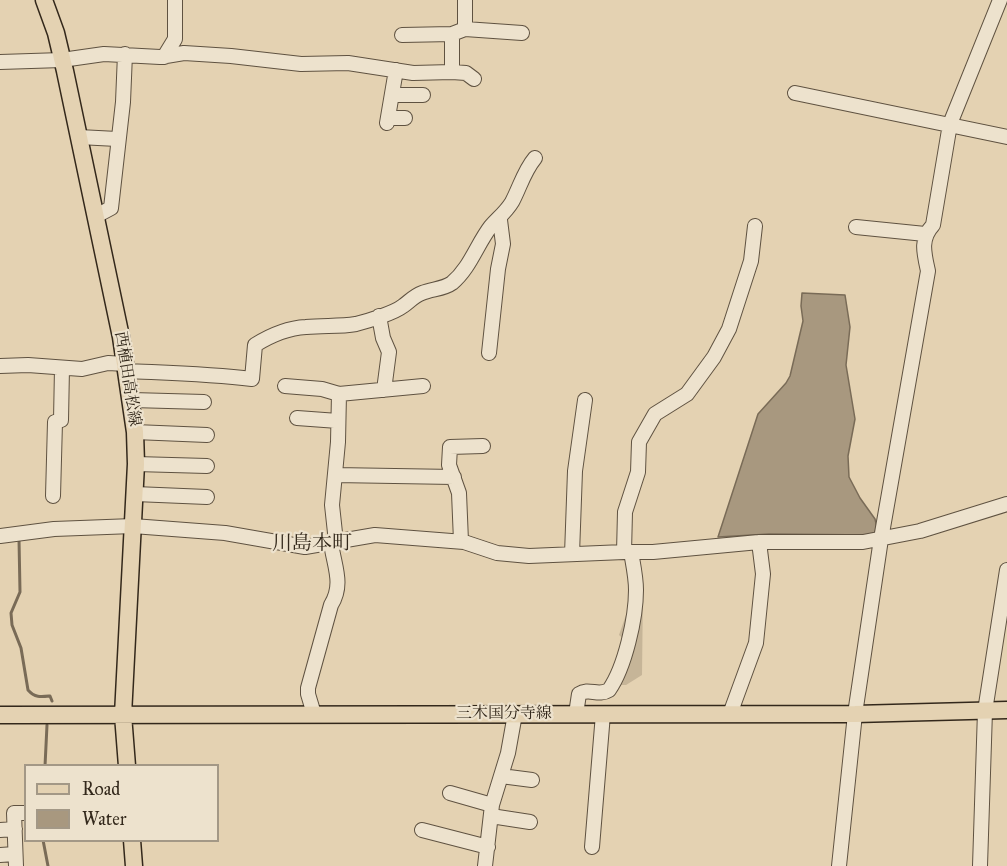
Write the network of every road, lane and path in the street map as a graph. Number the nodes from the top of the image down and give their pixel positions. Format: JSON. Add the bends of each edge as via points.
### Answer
{"nodes":[{"id":1,"x":44,"y":0,"type":"edge"},
{"id":2,"x":175,"y":0,"type":"edge"},
{"id":3,"x":465,"y":0,"type":"edge"},
{"id":4,"x":999,"y":2,"type":"edge"},
{"id":5,"x":459,"y":32,"type":"junction"},
{"id":6,"x":522,"y":33,"type":"dead end"},
{"id":7,"x":402,"y":35,"type":"dead end"},
{"id":8,"x":175,"y":39,"type":"junction"},
{"id":9,"x":184,"y":53,"type":"junction"},
{"id":10,"x":125,"y":54,"type":"junction"},
{"id":11,"x":164,"y":57,"type":"junction"},
{"id":12,"x":62,"y":60,"type":"junction"},
{"id":13,"x":0,"y":62,"type":"edge"},
{"id":14,"x":396,"y":70,"type":"junction"},
{"id":15,"x":452,"y":72,"type":"junction"},
{"id":16,"x":474,"y":79,"type":"dead end"},
{"id":17,"x":795,"y":93,"type":"dead end"},
{"id":18,"x":392,"y":95,"type":"junction"},
{"id":19,"x":423,"y":95,"type":"dead end"},
{"id":20,"x":405,"y":118,"type":"dead end"},
{"id":21,"x":950,"y":124,"type":"junction"},
{"id":22,"x":79,"y":137,"type":"junction"},
{"id":23,"x":1007,"y":137,"type":"edge"},
{"id":24,"x":117,"y":139,"type":"junction"},
{"id":25,"x":535,"y":158,"type":"dead end"},
{"id":26,"x":96,"y":216,"type":"junction"},
{"id":27,"x":500,"y":220,"type":"junction"},
{"id":28,"x":755,"y":226,"type":"dead end"},
{"id":29,"x":856,"y":227,"type":"dead end"},
{"id":30,"x":925,"y":234,"type":"junction"},
{"id":31,"x":379,"y":316,"type":"junction"},
{"id":32,"x":489,"y":353,"type":"dead end"},
{"id":33,"x":0,"y":366,"type":"edge"},
{"id":34,"x":127,"y":367,"type":"junction"},
{"id":35,"x":62,"y":368,"type":"junction"},
{"id":36,"x":285,"y":386,"type":"dead end"},
{"id":37,"x":423,"y":386,"type":"dead end"},
{"id":38,"x":384,"y":390,"type":"junction"},
{"id":39,"x":339,"y":394,"type":"junction"},
{"id":40,"x":132,"y":400,"type":"junction"},
{"id":41,"x":585,"y":400,"type":"dead end"},
{"id":42,"x":204,"y":402,"type":"dead end"},
{"id":43,"x":297,"y":418,"type":"dead end"},
{"id":44,"x":338,"y":421,"type":"junction"},
{"id":45,"x":135,"y":432,"type":"junction"},
{"id":46,"x":207,"y":435,"type":"dead end"},
{"id":47,"x":483,"y":446,"type":"dead end"},
{"id":48,"x":136,"y":464,"type":"junction"},
{"id":49,"x":207,"y":466,"type":"dead end"},
{"id":50,"x":335,"y":475,"type":"junction"},
{"id":51,"x":454,"y":477,"type":"junction"},
{"id":52,"x":135,"y":494,"type":"junction"},
{"id":53,"x":53,"y":496,"type":"dead end"},
{"id":54,"x":207,"y":497,"type":"dead end"},
{"id":55,"x":1007,"y":504,"type":"edge"},
{"id":56,"x":133,"y":526,"type":"junction"},
{"id":57,"x":0,"y":536,"type":"edge"},
{"id":58,"x":880,"y":539,"type":"junction"},
{"id":59,"x":461,"y":541,"type":"junction"},
{"id":60,"x":759,"y":542,"type":"junction"},
{"id":61,"x":334,"y":543,"type":"junction"},
{"id":62,"x":628,"y":552,"type":"junction"},
{"id":63,"x":572,"y":554,"type":"junction"},
{"id":64,"x":1007,"y":570,"type":"edge"},
{"id":65,"x":1007,"y":710,"type":"edge"},
{"id":66,"x":985,"y":711,"type":"junction"},
{"id":67,"x":314,"y":714,"type":"junction"},
{"id":68,"x":515,"y":714,"type":"junction"},
{"id":69,"x":576,"y":714,"type":"junction"},
{"id":70,"x":603,"y":714,"type":"junction"},
{"id":71,"x":730,"y":714,"type":"junction"},
{"id":72,"x":855,"y":714,"type":"junction"},
{"id":73,"x":0,"y":715,"type":"edge"},
{"id":74,"x":123,"y":715,"type":"junction"},
{"id":75,"x":127,"y":764,"type":"edge"},
{"id":76,"x":501,"y":776,"type":"junction"},
{"id":77,"x":532,"y":780,"type":"dead end"},
{"id":78,"x":450,"y":793,"type":"dead end"},
{"id":79,"x":492,"y":810,"type":"junction"},
{"id":80,"x":24,"y":813,"type":"edge"},
{"id":81,"x":530,"y":822,"type":"dead end"},
{"id":82,"x":0,"y":830,"type":"edge"},
{"id":83,"x":15,"y":830,"type":"junction"},
{"id":84,"x":422,"y":830,"type":"dead end"},
{"id":85,"x":132,"y":842,"type":"edge"},
{"id":86,"x":488,"y":847,"type":"junction"},
{"id":87,"x":592,"y":847,"type":"dead end"},
{"id":88,"x":0,"y":855,"type":"edge"},
{"id":89,"x":16,"y":860,"type":"edge"},
{"id":90,"x":134,"y":866,"type":"edge"},
{"id":91,"x":486,"y":866,"type":"edge"},
{"id":92,"x":838,"y":866,"type":"edge"},
{"id":93,"x":980,"y":866,"type":"edge"}],
"edges":[{"from":1,"to":12,"type":"main road","name":"西植田高松線"},
{"from":2,"to":8,"type":"street"},
{"from":3,"to":5,"type":"street"},
{"from":4,"to":21,"type":"street"},
{"from":5,"to":6,"type":"street"},
{"from":5,"to":7,"type":"street"},
{"from":5,"to":15,"type":"street"},
{"from":8,"to":9,"type":"street"},
{"from":8,"to":11,"type":"street"},
{"from":9,"to":11,"type":"street"},
{"from":9,"to":14,"type":"street","via":[[301,64],[348,63]]},
{"from":10,"to":11,"type":"street"},
{"from":10,"to":12,"type":"street"},
{"from":10,"to":24,"type":"street"},
{"from":12,"to":13,"type":"street"},
{"from":12,"to":22,"type":"main road","name":"西植田高松線"},
{"from":14,"to":15,"type":"street"},
{"from":14,"to":18,"type":"street"},
{"from":15,"to":16,"type":"street","via":[[466,73]]},
{"from":17,"to":21,"type":"street"},
{"from":18,"to":19,"type":"street"},
{"from":18,"to":20,"type":"street","via":[[388,121]]},
{"from":21,"to":23,"type":"street"},
{"from":21,"to":30,"type":"street","via":[[933,225]]},
{"from":22,"to":24,"type":"street"},
{"from":22,"to":26,"type":"main road","name":"西植田高松線"},
{"from":24,"to":26,"type":"street","via":[[111,208]]},
{"from":25,"to":27,"type":"street"},
{"from":26,"to":34,"type":"main road","name":"西植田高松線"},
{"from":27,"to":31,"type":"street","via":[[492,225],[451,284],[423,292],[402,307]]},
{"from":27,"to":32,"type":"street","via":[[503,244]]},
{"from":28,"to":62,"type":"street","via":[[751,261],[729,329],[714,357],[687,394],[655,414],[639,442],[638,472],[625,512]]},
{"from":29,"to":30,"type":"street"},
{"from":30,"to":58,"type":"street","via":[[923,248],[928,271]]},
{"from":31,"to":34,"type":"street","via":[[357,324],[307,326],[270,336],[255,345],[252,379]]},
{"from":31,"to":38,"type":"street","via":[[389,352]]},
{"from":33,"to":35,"type":"street"},
{"from":34,"to":35,"type":"street","via":[[108,363],[82,369]]},
{"from":34,"to":40,"type":"main road","name":"西植田高松線"},
{"from":35,"to":53,"type":"street","via":[[61,420],[55,422]]},
{"from":36,"to":39,"type":"street"},
{"from":37,"to":38,"type":"street"},
{"from":38,"to":39,"type":"street"},
{"from":39,"to":44,"type":"street"},
{"from":40,"to":42,"type":"street"},
{"from":40,"to":45,"type":"main road","name":"西植田高松線"},
{"from":41,"to":63,"type":"street","via":[[575,471]]},
{"from":43,"to":44,"type":"street"},
{"from":44,"to":50,"type":"street"},
{"from":45,"to":46,"type":"street"},
{"from":45,"to":48,"type":"main road","name":"西植田高松線"},
{"from":47,"to":51,"type":"street","via":[[450,447],[449,465]]},
{"from":48,"to":49,"type":"street"},
{"from":48,"to":52,"type":"main road","name":"西植田高松線"},
{"from":50,"to":51,"type":"street"},
{"from":50,"to":61,"type":"street"},
{"from":51,"to":59,"type":"street","via":[[459,493]]},
{"from":52,"to":54,"type":"street"},
{"from":52,"to":56,"type":"main road","name":"西植田高松線"},
{"from":55,"to":58,"type":"street"},
{"from":56,"to":57,"type":"street"},
{"from":56,"to":61,"type":"street","via":[[225,533],[305,547]]},
{"from":56,"to":74,"type":"main road","name":"西植田高松線"},
{"from":58,"to":60,"type":"street"},
{"from":58,"to":72,"type":"street"},
{"from":59,"to":61,"type":"street","via":[[375,535]]},
{"from":59,"to":63,"type":"street","via":[[497,553]]},
{"from":60,"to":62,"type":"street"},
{"from":60,"to":71,"type":"street","via":[[763,574],[756,643]]},
{"from":61,"to":67,"type":"street","via":[[337,595],[308,688]]},
{"from":62,"to":63,"type":"street"},
{"from":62,"to":69,"type":"street","via":[[636,588],[622,665],[609,690],[579,694]]},
{"from":64,"to":66,"type":"street"},
{"from":65,"to":66,"type":"main road","name":"三木国分寺線"},
{"from":66,"to":72,"type":"main road","name":"三木国分寺線"},
{"from":66,"to":93,"type":"street"},
{"from":67,"to":68,"type":"main road","name":"三木国分寺線"},
{"from":67,"to":74,"type":"main road","name":"三木国分寺線"},
{"from":68,"to":69,"type":"main road","name":"三木国分寺線"},
{"from":68,"to":76,"type":"street"},
{"from":69,"to":70,"type":"main road","name":"三木国分寺線"},
{"from":70,"to":71,"type":"main road","name":"三木国分寺線"},
{"from":70,"to":87,"type":"street"},
{"from":71,"to":72,"type":"main road","name":"三木国分寺線"},
{"from":72,"to":92,"type":"street"},
{"from":73,"to":74,"type":"main road","name":"三木国分寺線"},
{"from":74,"to":75,"type":"main road","name":"西植田高松線"},
{"from":76,"to":77,"type":"street"},
{"from":76,"to":79,"type":"street"},
{"from":78,"to":79,"type":"street"},
{"from":79,"to":81,"type":"street"},
{"from":79,"to":86,"type":"street"},
{"from":80,"to":83,"type":"street","via":[[14,813]]},
{"from":82,"to":83,"type":"street"},
{"from":83,"to":89,"type":"street"},
{"from":84,"to":86,"type":"street"},
{"from":85,"to":90,"type":"main road"},
{"from":86,"to":91,"type":"street"},
{"from":88,"to":89,"type":"street"}]}
